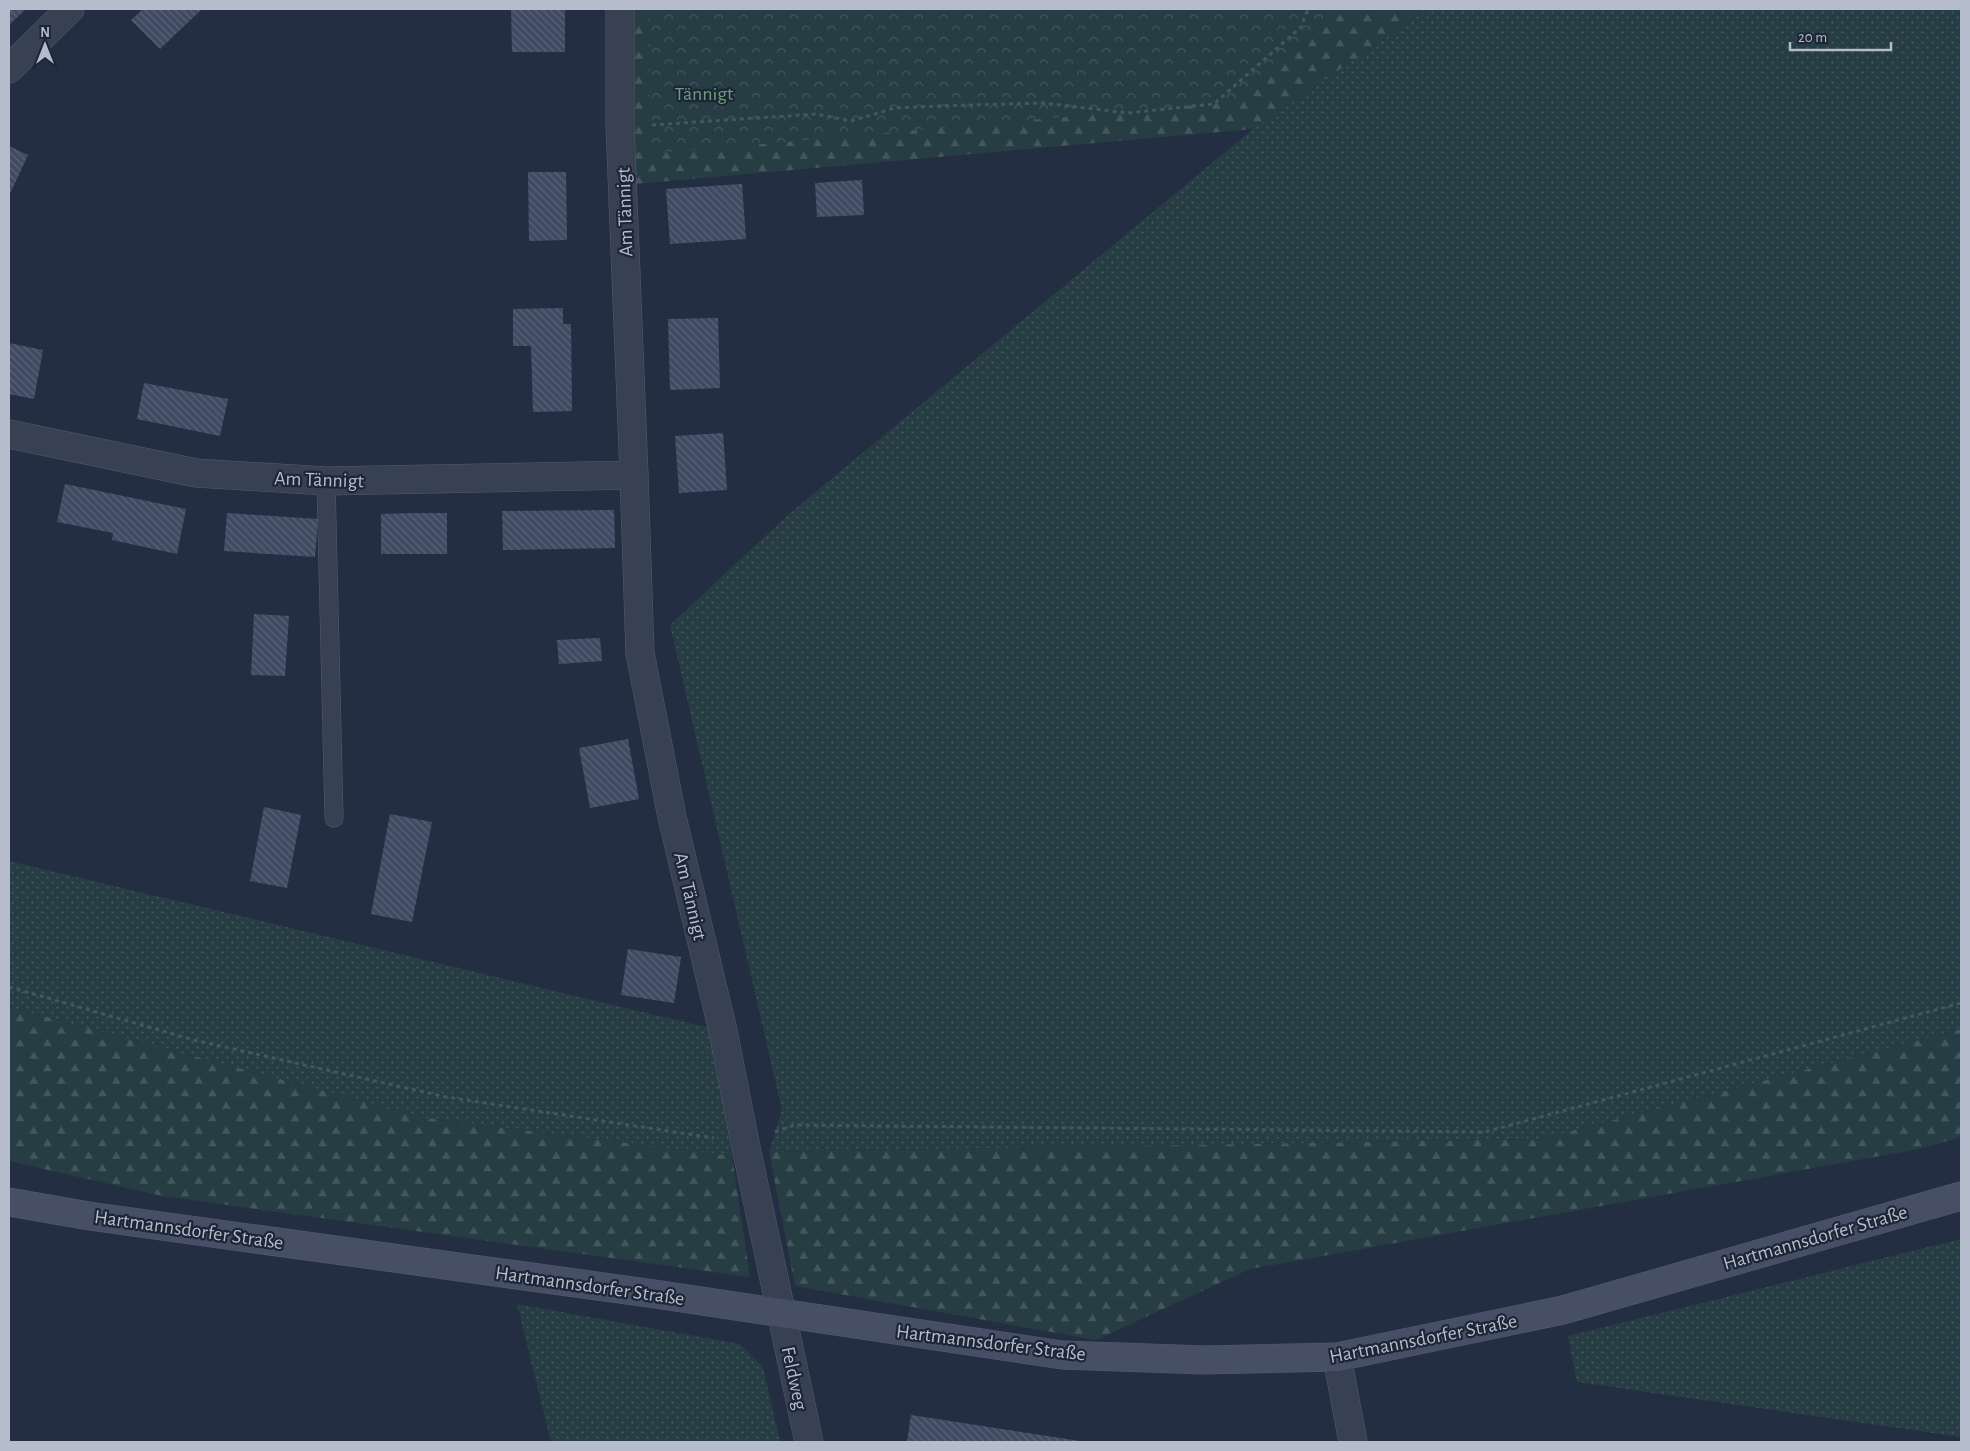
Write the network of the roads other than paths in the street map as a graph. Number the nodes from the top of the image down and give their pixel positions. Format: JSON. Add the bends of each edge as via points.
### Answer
{"nodes":[{"id":1,"x":70,"y":9,"type":"edge"},
{"id":2,"x":620,"y":9,"type":"edge"},
{"id":3,"x":9,"y":69,"type":"edge"},
{"id":4,"x":9,"y":434,"type":"edge"},
{"id":5,"x":634,"y":475,"type":"junction"},
{"id":6,"x":326,"y":481,"type":"junction"},
{"id":7,"x":334,"y":818,"type":"dead end"},
{"id":8,"x":1961,"y":1196,"type":"edge"},
{"id":9,"x":9,"y":1202,"type":"edge"},
{"id":10,"x":781,"y":1313,"type":"junction"},
{"id":11,"x":1337,"y":1358,"type":"junction"},
{"id":12,"x":809,"y":1442,"type":"edge"},
{"id":13,"x":1353,"y":1442,"type":"edge"}],
"edges":[{"from":1,"to":3,"type":"street"},
{"from":2,"to":5,"type":"street","name":"Am Tännigt","via":[[620,125]]},
{"from":4,"to":6,"type":"street","name":"Am Tännigt","via":[[196,473]]},
{"from":5,"to":6,"type":"street","name":"Am Tännigt"},
{"from":5,"to":10,"type":"street","name":"Am Tännigt","via":[[640,653],[672,817],[723,1031]]},
{"from":6,"to":7,"type":"lane"},
{"from":8,"to":11,"type":"main road","name":"Hartmannsdorfer Straße","via":[[1563,1310]]},
{"from":9,"to":10,"type":"main road","name":"Hartmannsdorfer Straße"},
{"from":10,"to":11,"type":"main road","name":"Hartmannsdorfer Straße","via":[[1062,1355],[1205,1360]]},
{"from":10,"to":12,"type":"street","name":"Feldweg"},
{"from":11,"to":13,"type":"street"}]}
